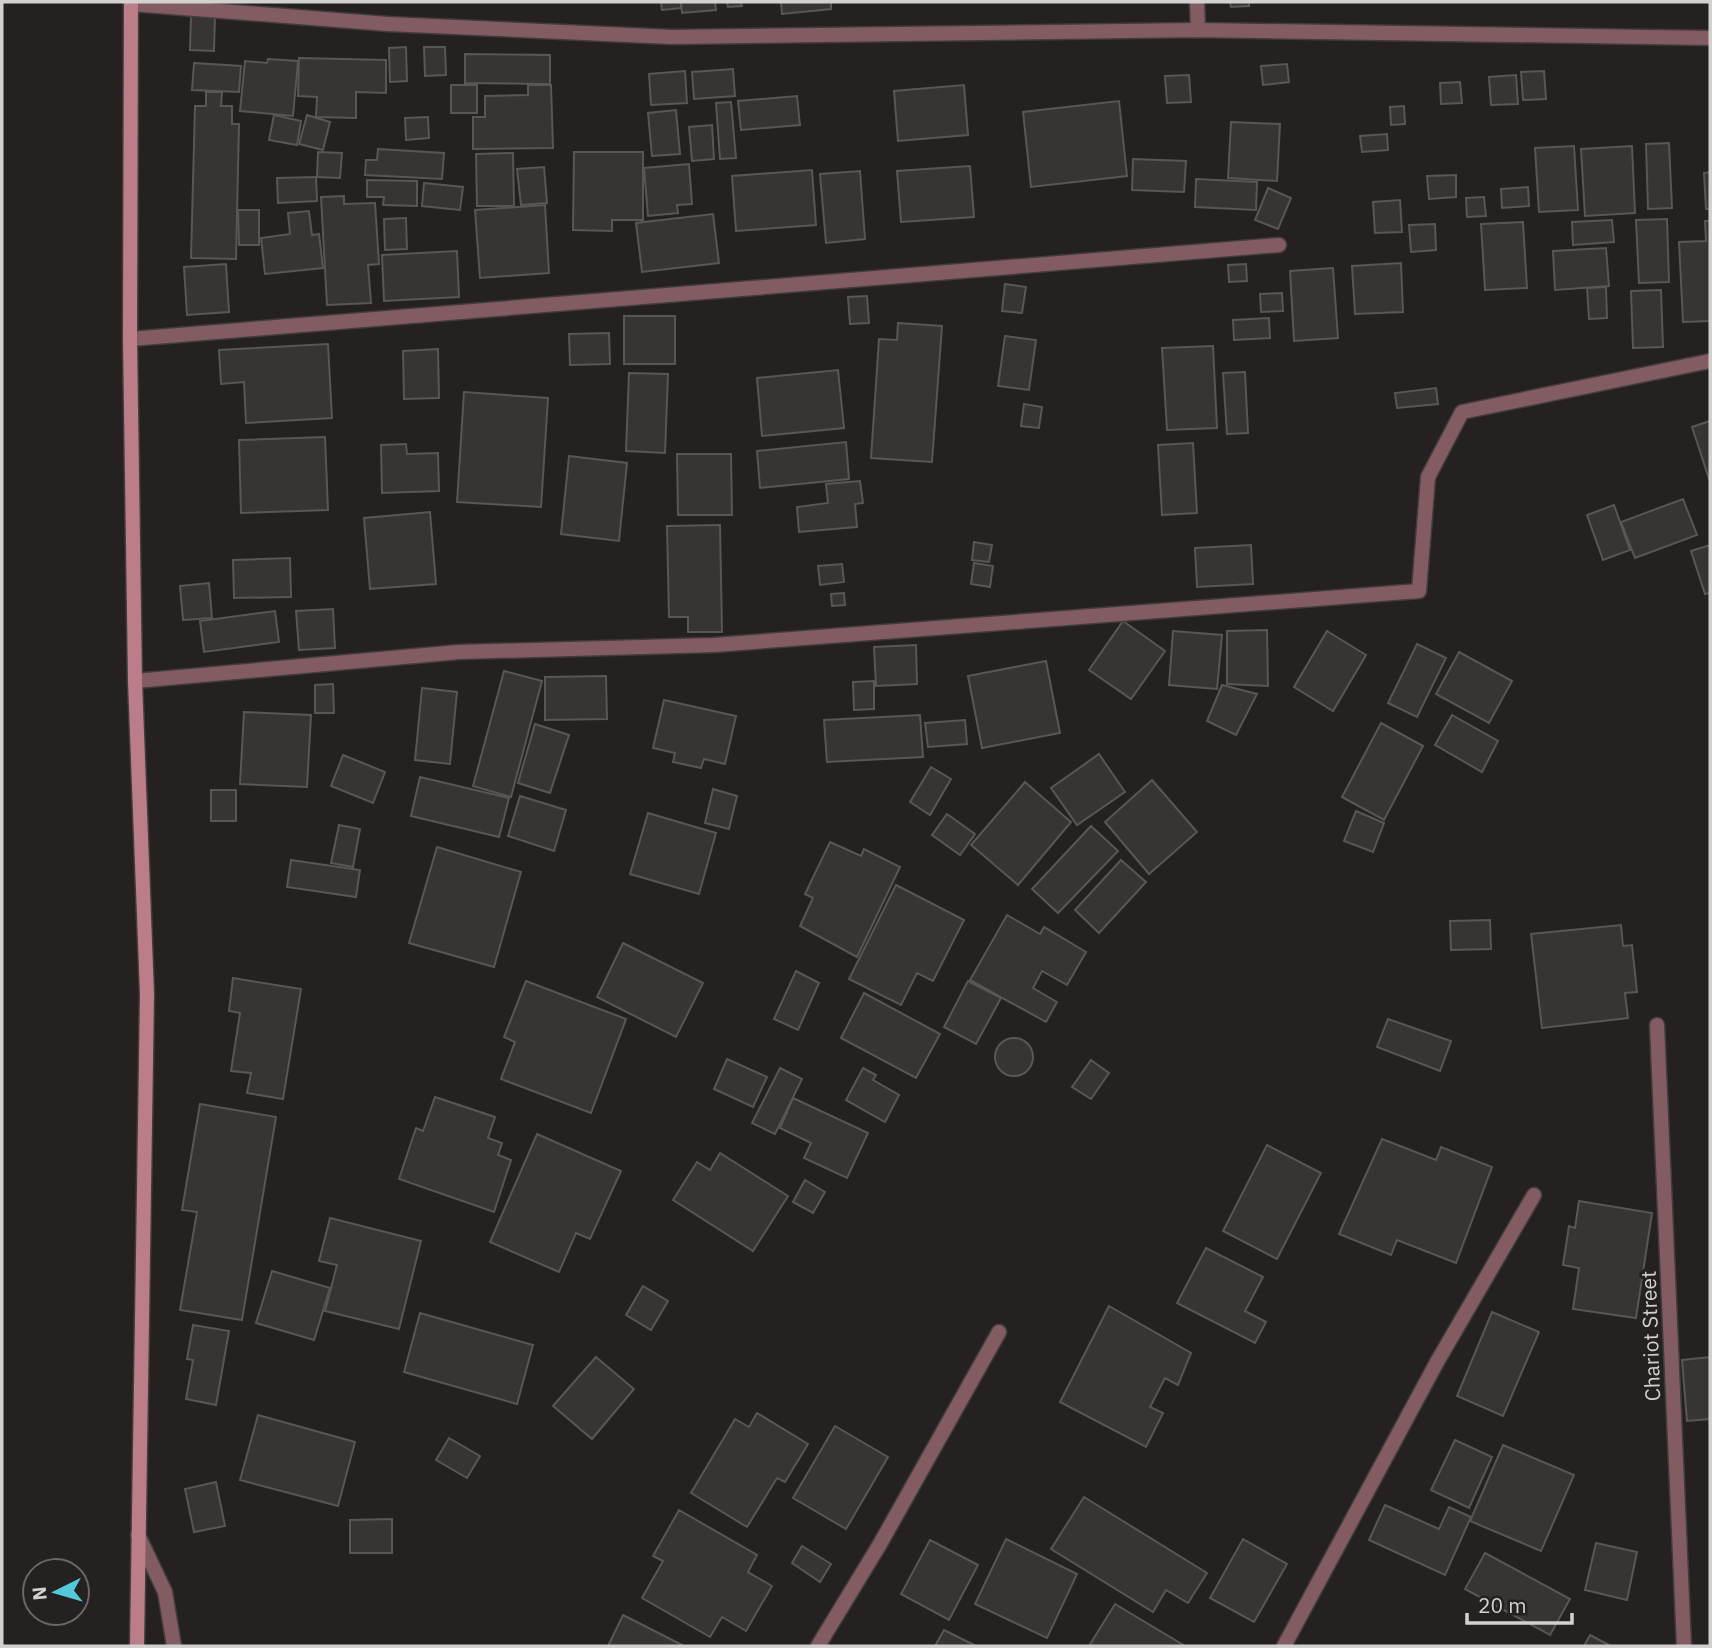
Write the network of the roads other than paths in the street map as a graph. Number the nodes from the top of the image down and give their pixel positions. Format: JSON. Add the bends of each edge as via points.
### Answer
{"nodes":[{"id":1,"x":1197,"y":2,"type":"edge"},
{"id":2,"x":131,"y":3,"type":"edge"},
{"id":3,"x":1198,"y":30,"type":"junction"},
{"id":4,"x":1710,"y":38,"type":"edge"},
{"id":5,"x":1279,"y":245,"type":"dead end"},
{"id":6,"x":130,"y":339,"type":"junction"},
{"id":7,"x":1710,"y":361,"type":"edge"},
{"id":8,"x":135,"y":681,"type":"junction"},
{"id":9,"x":1657,"y":1025,"type":"dead end"},
{"id":10,"x":1534,"y":1195,"type":"dead end"},
{"id":11,"x":999,"y":1332,"type":"dead end"},
{"id":12,"x":138,"y":1535,"type":"junction"},
{"id":13,"x":136,"y":1646,"type":"edge"},
{"id":14,"x":174,"y":1646,"type":"edge"},
{"id":15,"x":818,"y":1646,"type":"edge"},
{"id":16,"x":1284,"y":1646,"type":"edge"},
{"id":17,"x":1684,"y":1646,"type":"edge"}],
"edges":[{"from":1,"to":3,"type":"street"},
{"from":2,"to":3,"type":"street","via":[[388,24],[671,37]]},
{"from":2,"to":6,"type":"street"},
{"from":3,"to":4,"type":"street"},
{"from":5,"to":6,"type":"street"},
{"from":6,"to":8,"type":"street"},
{"from":7,"to":8,"type":"street","via":[[1462,412],[1429,477],[1419,591],[714,645],[459,652]]},
{"from":8,"to":12,"type":"street","via":[[147,994]]},
{"from":9,"to":17,"type":"street","name":"Chariot Street"},
{"from":10,"to":16,"type":"street","via":[[1437,1362]]},
{"from":11,"to":15,"type":"street"},
{"from":12,"to":13,"type":"street"},
{"from":12,"to":14,"type":"street","via":[[165,1592]]}]}
